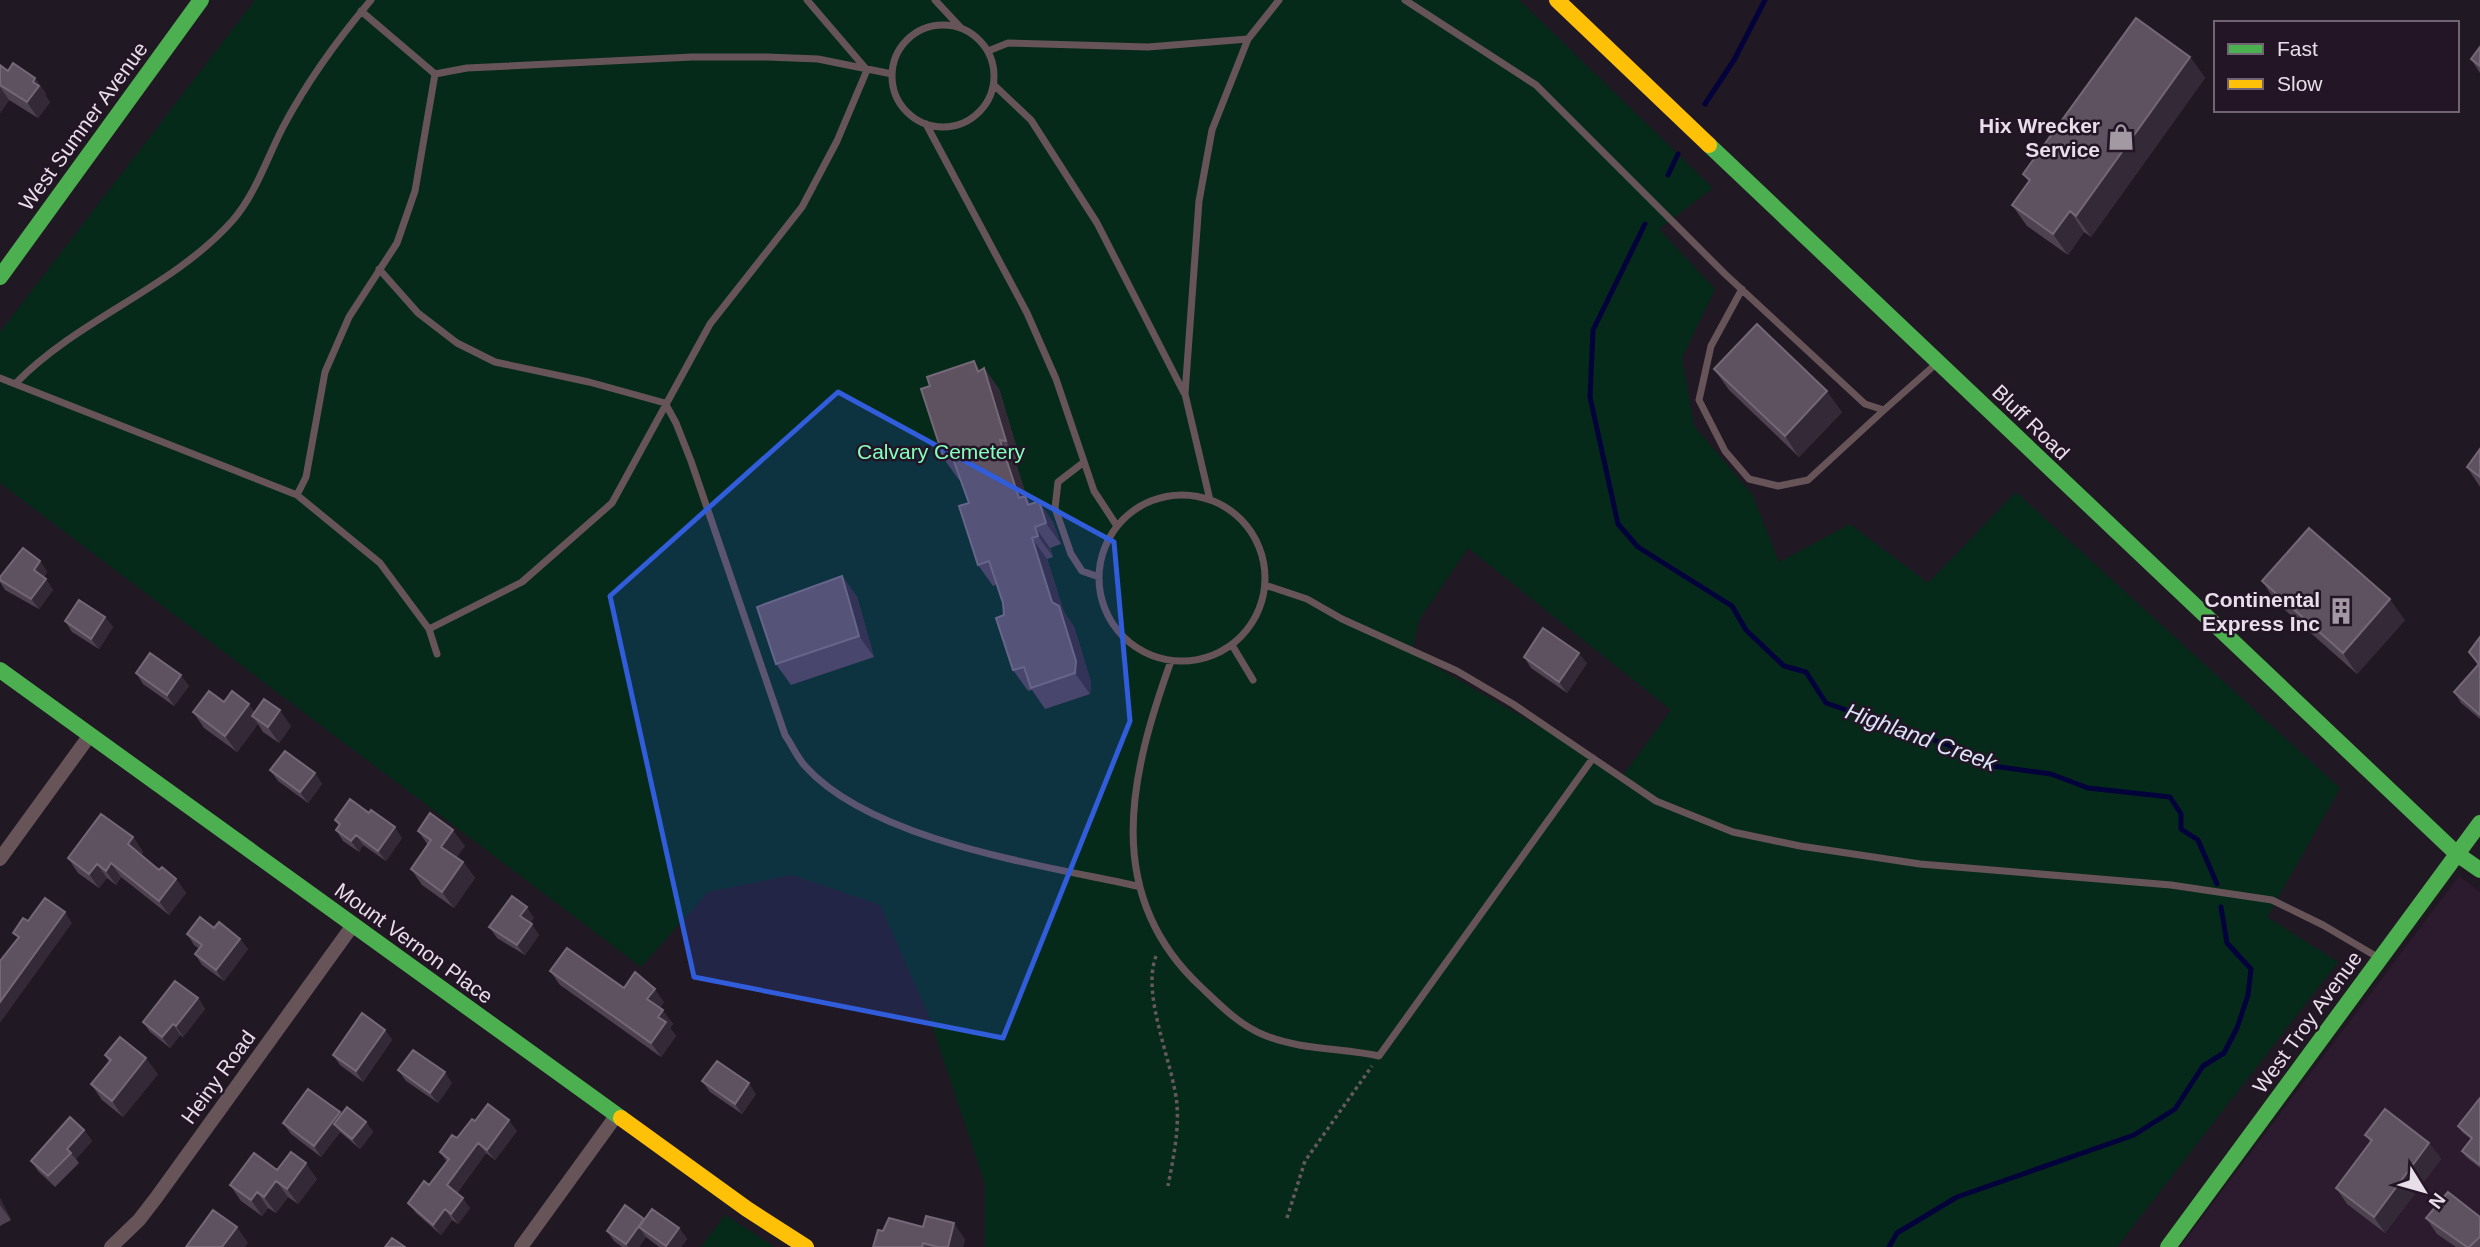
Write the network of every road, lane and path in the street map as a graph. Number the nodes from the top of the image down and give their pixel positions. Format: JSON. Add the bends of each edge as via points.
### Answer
{"nodes":[{"id":1,"x":201,"y":0,"type":"edge"},
{"id":2,"x":371,"y":0,"type":"edge"},
{"id":3,"x":807,"y":0,"type":"edge"},
{"id":4,"x":935,"y":0,"type":"edge"},
{"id":5,"x":1279,"y":0,"type":"edge"},
{"id":6,"x":1405,"y":0,"type":"edge"},
{"id":7,"x":1557,"y":0,"type":"edge"},
{"id":8,"x":361,"y":12,"type":"junction"},
{"id":9,"x":961,"y":28,"type":"junction"},
{"id":10,"x":1248,"y":39,"type":"junction"},
{"id":11,"x":988,"y":51,"type":"junction"},
{"id":12,"x":867,"y":70,"type":"junction"},
{"id":13,"x":435,"y":74,"type":"junction"},
{"id":14,"x":892,"y":74,"type":"junction"},
{"id":15,"x":994,"y":85,"type":"junction"},
{"id":16,"x":926,"y":124,"type":"junction"},
{"id":17,"x":379,"y":269,"type":"junction"},
{"id":18,"x":1,"y":273,"type":"edge"},
{"id":19,"x":1742,"y":289,"type":"junction"},
{"id":20,"x":1937,"y":362,"type":"junction"},
{"id":21,"x":0,"y":378,"type":"edge"},
{"id":22,"x":16,"y":383,"type":"junction"},
{"id":23,"x":1185,"y":394,"type":"junction"},
{"id":24,"x":665,"y":403,"type":"junction"},
{"id":25,"x":1884,"y":410,"type":"junction"},
{"id":26,"x":1084,"y":462,"type":"junction"},
{"id":27,"x":297,"y":495,"type":"junction"},
{"id":28,"x":1210,"y":500,"type":"junction"},
{"id":29,"x":1117,"y":526,"type":"junction"},
{"id":30,"x":1098,"y":577,"type":"junction"},
{"id":31,"x":1265,"y":585,"type":"junction"},
{"id":32,"x":429,"y":629,"type":"junction"},
{"id":33,"x":1232,"y":645,"type":"junction"},
{"id":34,"x":437,"y":654,"type":"dead end"},
{"id":35,"x":1171,"y":661,"type":"junction"},
{"id":36,"x":0,"y":670,"type":"edge"},
{"id":37,"x":1253,"y":680,"type":"dead end"},
{"id":38,"x":90,"y":735,"type":"junction"},
{"id":39,"x":1593,"y":758,"type":"junction"},
{"id":40,"x":2480,"y":823,"type":"edge"},
{"id":41,"x":2457,"y":854,"type":"junction"},
{"id":42,"x":0,"y":859,"type":"edge"},
{"id":43,"x":2480,"y":870,"type":"edge"},
{"id":44,"x":1137,"y":886,"type":"junction"},
{"id":45,"x":353,"y":925,"type":"junction"},
{"id":46,"x":1167,"y":950,"type":"junction"},
{"id":47,"x":2380,"y":959,"type":"junction"},
{"id":48,"x":1379,"y":1056,"type":"junction"},
{"id":49,"x":616,"y":1116,"type":"junction"},
{"id":50,"x":1168,"y":1186,"type":"dead end"},
{"id":51,"x":1287,"y":1218,"type":"dead end"},
{"id":52,"x":111,"y":1247,"type":"edge"},
{"id":53,"x":521,"y":1247,"type":"edge"},
{"id":54,"x":806,"y":1247,"type":"edge"},
{"id":55,"x":2168,"y":1247,"type":"edge"}],
"edges":[{"from":1,"to":18,"type":"main road","name":"West Sumner Avenue"},
{"from":2,"to":8,"type":"lane"},
{"from":3,"to":12,"type":"lane"},
{"from":4,"to":9,"type":"lane"},
{"from":5,"to":10,"type":"lane"},
{"from":6,"to":19,"type":"lane","via":[[1536,85]]},
{"from":7,"to":20,"type":"main road","name":"Bluff Road"},
{"from":8,"to":13,"type":"lane"},
{"from":8,"to":22,"type":"lane","via":[[315,70],[234,219],[203,248],[51,352]]},
{"from":9,"to":11,"type":"lane"},
{"from":9,"to":14,"type":"lane","via":[[926,27],[911,36],[899,50]]},
{"from":10,"to":11,"type":"lane","via":[[1148,47],[1008,43]]},
{"from":10,"to":23,"type":"lane","via":[[1212,130],[1199,201]]},
{"from":11,"to":15,"type":"lane"},
{"from":12,"to":13,"type":"lane","via":[[818,59],[692,57],[467,68]]},
{"from":12,"to":14,"type":"lane"},
{"from":12,"to":24,"type":"lane","via":[[802,207],[710,324]]},
{"from":13,"to":17,"type":"lane","via":[[415,191],[397,243]]},
{"from":14,"to":16,"type":"lane","via":[[897,98],[906,111]]},
{"from":15,"to":16,"type":"lane","via":[[988,100],[965,122],[950,127]]},
{"from":15,"to":23,"type":"lane","via":[[1031,120],[1082,200]]},
{"from":16,"to":26,"type":"lane","via":[[1027,313],[1056,379]]},
{"from":17,"to":24,"type":"lane","via":[[418,313],[457,343],[495,362]]},
{"from":17,"to":27,"type":"lane","via":[[349,317],[325,372],[306,477]]},
{"from":19,"to":25,"type":"lane","via":[[1864,404]]},
{"from":19,"to":25,"type":"lane","via":[[1711,346],[1699,400],[1725,451],[1749,479],[1777,486],[1808,480]]},
{"from":20,"to":25,"type":"lane"},
{"from":20,"to":41,"type":"main road","name":"Bluff Road"},
{"from":21,"to":22,"type":"lane"},
{"from":22,"to":27,"type":"lane"},
{"from":23,"to":28,"type":"lane"},
{"from":24,"to":32,"type":"lane","via":[[604,511],[522,582]]},
{"from":24,"to":44,"type":"lane","via":[[691,461],[785,735],[805,766],[842,797],[872,814],[935,837]]},
{"from":26,"to":29,"type":"lane","via":[[1094,491]]},
{"from":26,"to":30,"type":"lane","via":[[1058,482],[1055,508],[1071,554],[1082,571]]},
{"from":27,"to":32,"type":"lane","via":[[380,563]]},
{"from":28,"to":29,"type":"lane","via":[[1169,496],[1149,502]]},
{"from":28,"to":31,"type":"lane","via":[[1234,513],[1252,533],[1263,558]]},
{"from":29,"to":30,"type":"lane","via":[[1104,550]]},
{"from":30,"to":35,"type":"lane","via":[[1111,623],[1138,648]]},
{"from":31,"to":33,"type":"lane","via":[[1260,608]]},
{"from":31,"to":39,"type":"lane","via":[[1307,599],[1457,671]]},
{"from":32,"to":34,"type":"lane"},
{"from":33,"to":35,"type":"lane","via":[[1203,658]]},
{"from":33,"to":37,"type":"lane"},
{"from":35,"to":44,"type":"lane","via":[[1151,716],[1136,782],[1132,846]]},
{"from":36,"to":38,"type":"main road","name":"Mount Vernon Place"},
{"from":38,"to":42,"type":"street"},
{"from":38,"to":45,"type":"main road","name":"Mount Vernon Place"},
{"from":39,"to":47,"type":"lane","via":[[1656,801],[1733,832],[1920,864],[2171,885],[2272,900]]},
{"from":39,"to":48,"type":"lane"},
{"from":40,"to":41,"type":"main road","name":"West Troy Avenue"},
{"from":41,"to":43,"type":"main road","name":"Bluff Road"},
{"from":41,"to":47,"type":"main road","name":"West Troy Avenue"},
{"from":44,"to":46,"type":"lane","via":[[1155,933]]},
{"from":45,"to":49,"type":"main road","name":"Mount Vernon Place"},
{"from":45,"to":52,"type":"street","name":"Heiny Road","via":[[156,1198]]},
{"from":46,"to":48,"type":"lane","via":[[1231,1016],[1263,1035],[1307,1047]]},
{"from":46,"to":50,"type":"path","via":[[1157,956],[1151,969],[1177,1105]]},
{"from":47,"to":55,"type":"main road","name":"West Troy Avenue"},
{"from":48,"to":51,"type":"path","via":[[1305,1161]]},
{"from":49,"to":53,"type":"street"},
{"from":49,"to":54,"type":"main road","name":"Mount Vernon Place"}]}
